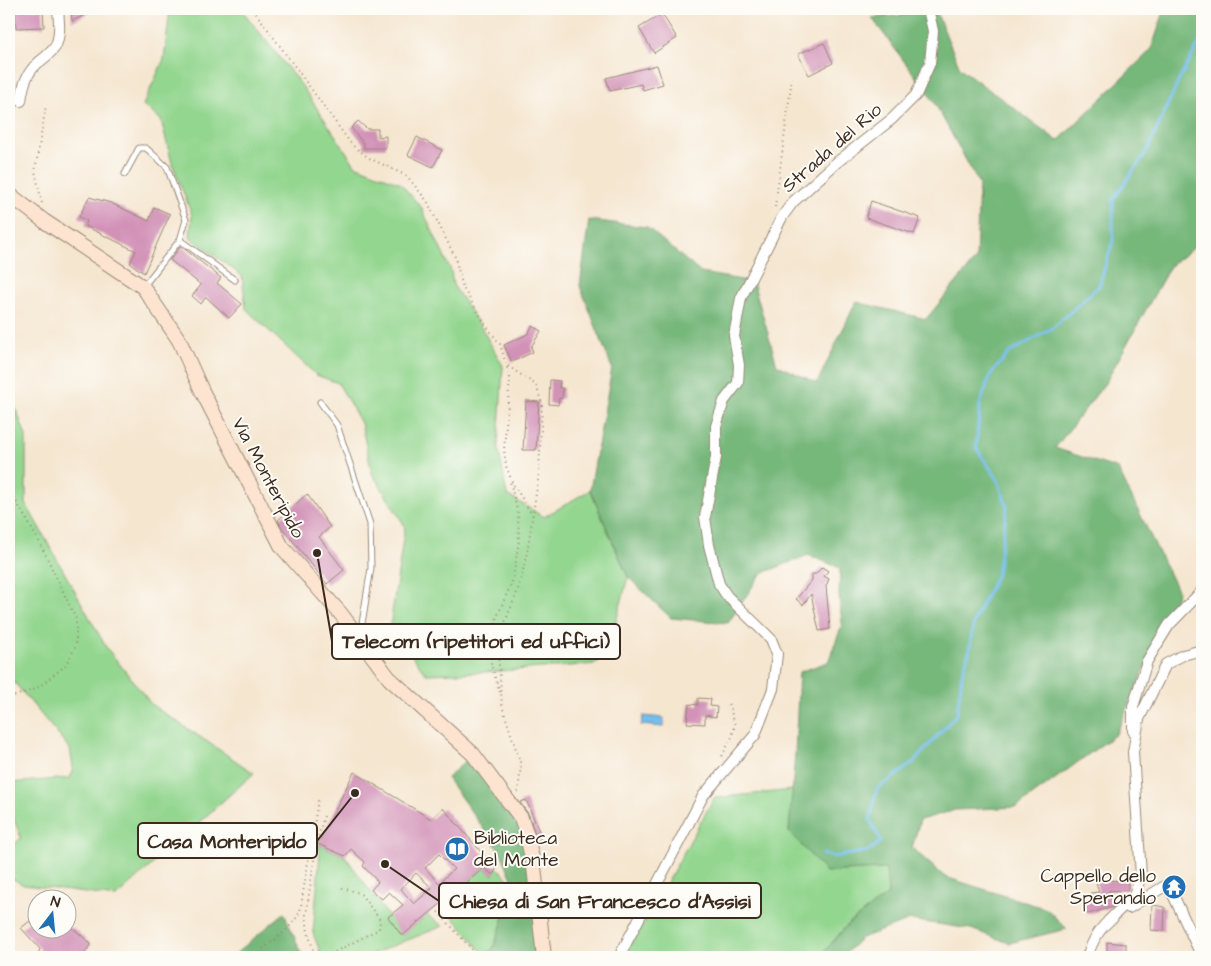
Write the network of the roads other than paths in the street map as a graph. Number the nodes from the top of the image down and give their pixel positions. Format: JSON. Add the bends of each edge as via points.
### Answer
{"nodes":[{"id":1,"x":58,"y":9,"type":"edge"},
{"id":2,"x":928,"y":9,"type":"edge"},
{"id":3,"x":21,"y":101,"type":"dead end"},
{"id":4,"x":125,"y":174,"type":"dead end"},
{"id":5,"x":9,"y":194,"type":"edge"},
{"id":6,"x":180,"y":240,"type":"junction"},
{"id":7,"x":235,"y":280,"type":"dead end"},
{"id":8,"x":143,"y":288,"type":"junction"},
{"id":9,"x":320,"y":402,"type":"dead end"},
{"id":10,"x":1202,"y":591,"type":"edge"},
{"id":11,"x":360,"y":639,"type":"junction"},
{"id":12,"x":1202,"y":650,"type":"edge"},
{"id":13,"x":1133,"y":752,"type":"junction"},
{"id":14,"x":1108,"y":921,"type":"junction"},
{"id":15,"x":544,"y":957,"type":"edge"},
{"id":16,"x":619,"y":957,"type":"edge"},
{"id":17,"x":1087,"y":957,"type":"edge"},
{"id":18,"x":1202,"y":957,"type":"edge"}],
"edges":[{"from":1,"to":3,"type":"street","via":[[56,46],[30,71]]},
{"from":2,"to":16,"type":"street","name":"Strada del Rio","via":[[933,31],[930,63],[916,94],[892,119],[793,202],[778,223],[742,298],[734,336],[739,365],[738,383],[724,401],[716,426],[716,457],[705,517],[719,584],[771,639],[777,654],[773,689],[755,735],[703,796]]},
{"from":4,"to":6,"type":"lane","via":[[139,148],[146,148],[167,167],[186,220]]},
{"from":5,"to":8,"type":"street","name":"Via Monteripido"},
{"from":6,"to":7,"type":"lane"},
{"from":6,"to":8,"type":"lane"},
{"from":8,"to":11,"type":"street","name":"Via Monteripido","via":[[179,340],[282,547]]},
{"from":9,"to":11,"type":"lane","via":[[337,425],[370,524],[371,568]]},
{"from":10,"to":13,"type":"street","via":[[1169,625],[1147,660],[1132,707]]},
{"from":11,"to":15,"type":"street","name":"Via Monteripido","via":[[389,678],[473,754],[521,818],[534,867]]},
{"from":12,"to":13,"type":"street","via":[[1166,664],[1139,719]]},
{"from":13,"to":14,"type":"street","via":[[1141,876],[1134,896]]},
{"from":14,"to":17,"type":"street","via":[[1091,945]]},
{"from":14,"to":18,"type":"street","via":[[1168,884]]}]}
